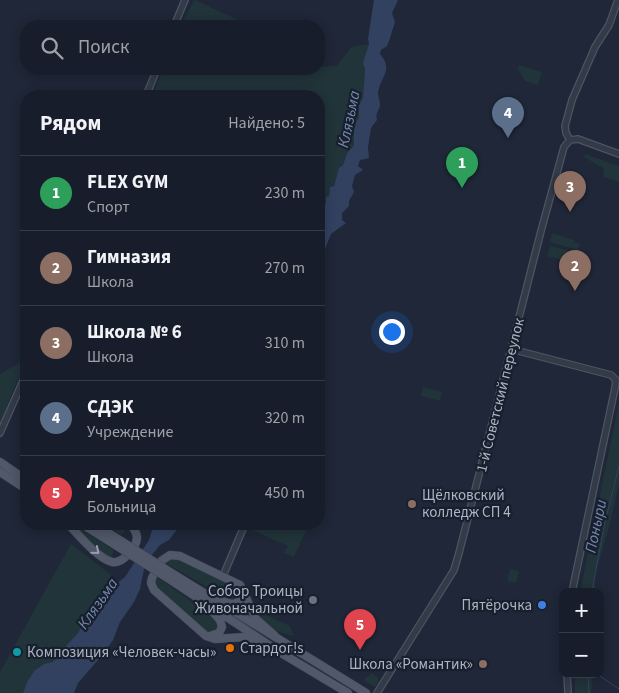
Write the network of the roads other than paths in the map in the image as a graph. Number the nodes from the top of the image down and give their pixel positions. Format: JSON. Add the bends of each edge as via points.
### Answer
{"nodes":[{"id":1,"x":185,"y":0,"type":"edge"},
{"id":2,"x":618,"y":0,"type":"edge"},
{"id":3,"x":177,"y":20,"type":"edge"},
{"id":4,"x":155,"y":75,"type":"edge"},
{"id":5,"x":148,"y":90,"type":"edge"},
{"id":6,"x":570,"y":140,"type":"junction"},
{"id":7,"x":619,"y":154,"type":"edge"},
{"id":8,"x":511,"y":349,"type":"junction"},
{"id":9,"x":20,"y":388,"type":"edge"},
{"id":10,"x":0,"y":433,"type":"edge"},
{"id":11,"x":0,"y":462,"type":"edge"},
{"id":12,"x":0,"y":472,"type":"edge"},
{"id":13,"x":20,"y":476,"type":"edge"},
{"id":14,"x":20,"y":485,"type":"edge"},
{"id":15,"x":74,"y":530,"type":"edge"},
{"id":16,"x":93,"y":530,"type":"edge"},
{"id":17,"x":102,"y":530,"type":"edge"},
{"id":18,"x":134,"y":530,"type":"edge"},
{"id":19,"x":243,"y":530,"type":"edge"},
{"id":20,"x":119,"y":544,"type":"junction"},
{"id":21,"x":226,"y":578,"type":"junction"},
{"id":22,"x":178,"y":581,"type":"junction"},
{"id":23,"x":573,"y":588,"type":"edge"},
{"id":24,"x":206,"y":636,"type":"junction"},
{"id":25,"x":274,"y":636,"type":"junction"},
{"id":26,"x":270,"y":646,"type":"junction"},
{"id":27,"x":567,"y":678,"type":"edge"},
{"id":28,"x":568,"y":692,"type":"dead end"},
{"id":29,"x":348,"y":693,"type":"edge"},
{"id":30,"x":366,"y":693,"type":"edge"},
{"id":31,"x":377,"y":693,"type":"edge"}],
"edges":[{"from":1,"to":3,"type":"street"},
{"from":2,"to":6,"type":"street","via":[[572,100],[565,126]]},
{"from":4,"to":5,"type":"street"},
{"from":6,"to":7,"type":"street","via":[[578,139]]},
{"from":6,"to":8,"type":"street","name":"1-й Советский переулок","via":[[564,147]]},
{"from":8,"to":23,"type":"street","via":[[611,375],[616,380]]},
{"from":8,"to":31,"type":"street","name":"1-й Советский переулок","via":[[454,570]]},
{"from":9,"to":10,"type":"street"},
{"from":11,"to":13,"type":"main road"},
{"from":12,"to":14,"type":"main road"},
{"from":15,"to":18,"type":"main road","one_way":true,"via":[[95,551],[115,562],[124,558],[136,540]]},
{"from":16,"to":20,"type":"main road"},
{"from":17,"to":20,"type":"main road"},
{"from":19,"to":21,"type":"street"},
{"from":20,"to":22,"type":"main road","bridge":true},
{"from":21,"to":22,"type":"main road","via":[[241,593],[240,601],[234,604]]},
{"from":21,"to":24,"type":"main road","via":[[174,555],[164,559],[152,578],[152,588]]},
{"from":21,"to":25,"type":"main road","via":[[242,587],[254,616]]},
{"from":22,"to":24,"type":"main road","via":[[220,620],[220,633]]},
{"from":22,"to":25,"type":"main road"},
{"from":22,"to":26,"type":"main road"},
{"from":24,"to":26,"type":"main road","via":[[215,639],[244,637]]},
{"from":25,"to":30,"type":"main road"},
{"from":26,"to":29,"type":"main road"},
{"from":27,"to":28,"type":"street"}]}
